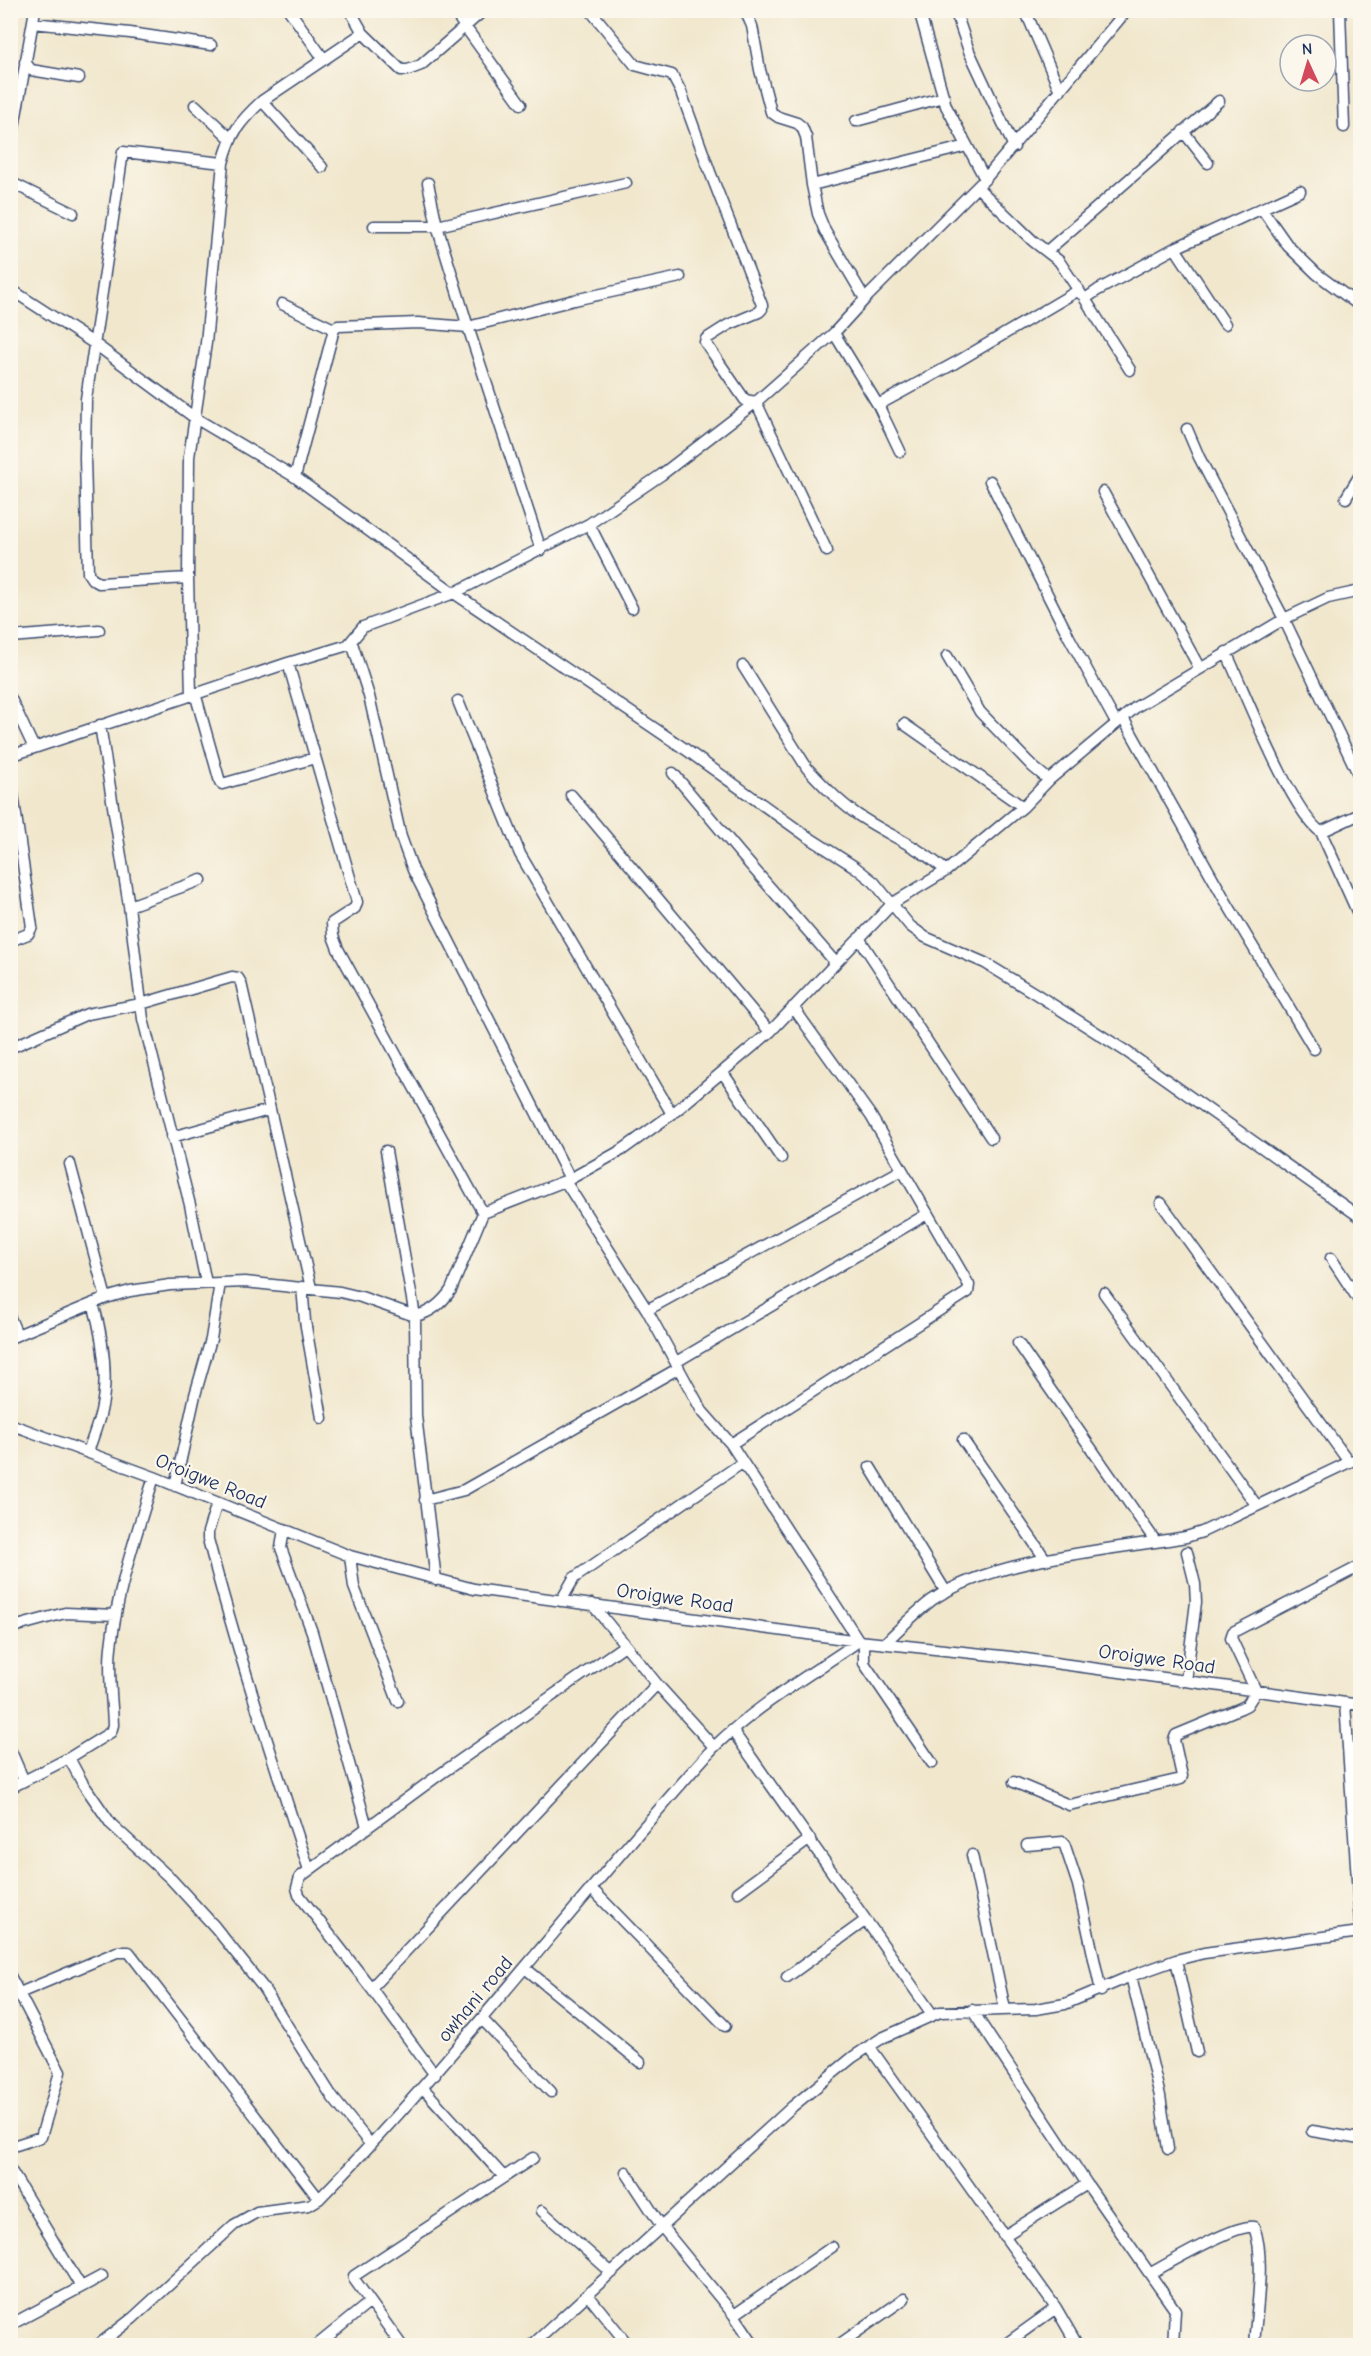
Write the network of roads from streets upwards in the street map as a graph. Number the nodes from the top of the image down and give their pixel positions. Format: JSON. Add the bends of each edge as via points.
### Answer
{"nodes":[{"id":1,"x":35,"y":10,"type":"edge"},
{"id":2,"x":289,"y":10,"type":"edge"},
{"id":3,"x":350,"y":10,"type":"edge"},
{"id":4,"x":453,"y":10,"type":"edge"},
{"id":5,"x":484,"y":10,"type":"edge"},
{"id":6,"x":590,"y":10,"type":"edge"},
{"id":7,"x":745,"y":10,"type":"edge"},
{"id":8,"x":919,"y":10,"type":"edge"},
{"id":9,"x":955,"y":10,"type":"edge"},
{"id":10,"x":1025,"y":10,"type":"edge"},
{"id":11,"x":1127,"y":10,"type":"edge"},
{"id":12,"x":1340,"y":10,"type":"edge"},
{"id":13,"x":33,"y":23,"type":"junction"},
{"id":14,"x":465,"y":26,"type":"junction"},
{"id":15,"x":363,"y":33,"type":"junction"},
{"id":16,"x":210,"y":45,"type":"dead end"},
{"id":17,"x":323,"y":58,"type":"junction"},
{"id":18,"x":25,"y":62,"type":"junction"},
{"id":19,"x":79,"y":78,"type":"dead end"},
{"id":20,"x":1059,"y":91,"type":"junction"},
{"id":21,"x":16,"y":93,"type":"edge"},
{"id":22,"x":944,"y":97,"type":"junction"},
{"id":23,"x":262,"y":101,"type":"junction"},
{"id":24,"x":1219,"y":101,"type":"dead end"},
{"id":25,"x":521,"y":104,"type":"dead end"},
{"id":26,"x":195,"y":105,"type":"dead end"},
{"id":27,"x":856,"y":120,"type":"dead end"},
{"id":28,"x":1344,"y":127,"type":"dead end"},
{"id":29,"x":1183,"y":131,"type":"junction"},
{"id":30,"x":230,"y":138,"type":"junction"},
{"id":31,"x":967,"y":146,"type":"junction"},
{"id":32,"x":1014,"y":147,"type":"junction"},
{"id":33,"x":10,"y":149,"type":"edge"},
{"id":34,"x":223,"y":163,"type":"junction"},
{"id":35,"x":1208,"y":163,"type":"dead end"},
{"id":36,"x":322,"y":167,"type":"dead end"},
{"id":37,"x":10,"y":182,"type":"edge"},
{"id":38,"x":428,"y":183,"type":"dead end"},
{"id":39,"x":626,"y":183,"type":"dead end"},
{"id":40,"x":981,"y":183,"type":"junction"},
{"id":41,"x":812,"y":185,"type":"junction"},
{"id":42,"x":1300,"y":191,"type":"dead end"},
{"id":43,"x":1262,"y":209,"type":"junction"},
{"id":44,"x":73,"y":213,"type":"dead end"},
{"id":45,"x":374,"y":226,"type":"dead end"},
{"id":46,"x":436,"y":226,"type":"junction"},
{"id":47,"x":1175,"y":248,"type":"junction"},
{"id":48,"x":1047,"y":251,"type":"junction"},
{"id":49,"x":680,"y":277,"type":"dead end"},
{"id":50,"x":10,"y":289,"type":"edge"},
{"id":51,"x":1082,"y":295,"type":"junction"},
{"id":52,"x":865,"y":298,"type":"junction"},
{"id":53,"x":282,"y":304,"type":"dead end"},
{"id":54,"x":1360,"y":306,"type":"edge"},
{"id":55,"x":1225,"y":324,"type":"dead end"},
{"id":56,"x":468,"y":327,"type":"junction"},
{"id":57,"x":334,"y":329,"type":"junction"},
{"id":58,"x":834,"y":333,"type":"junction"},
{"id":59,"x":95,"y":344,"type":"junction"},
{"id":60,"x":1130,"y":370,"type":"dead end"},
{"id":61,"x":756,"y":402,"type":"junction"},
{"id":62,"x":878,"y":405,"type":"junction"},
{"id":63,"x":195,"y":417,"type":"junction"},
{"id":64,"x":1186,"y":429,"type":"dead end"},
{"id":65,"x":900,"y":450,"type":"dead end"},
{"id":66,"x":1360,"y":474,"type":"edge"},
{"id":67,"x":295,"y":477,"type":"junction"},
{"id":68,"x":990,"y":482,"type":"dead end"},
{"id":69,"x":1103,"y":492,"type":"dead end"},
{"id":70,"x":1346,"y":498,"type":"dead end"},
{"id":71,"x":589,"y":524,"type":"junction"},
{"id":72,"x":541,"y":550,"type":"junction"},
{"id":73,"x":826,"y":551,"type":"dead end"},
{"id":74,"x":188,"y":578,"type":"junction"},
{"id":75,"x":1360,"y":591,"type":"edge"},
{"id":76,"x":454,"y":593,"type":"junction"},
{"id":77,"x":632,"y":608,"type":"dead end"},
{"id":78,"x":1284,"y":619,"type":"junction"},
{"id":79,"x":99,"y":630,"type":"dead end"},
{"id":80,"x":10,"y":637,"type":"edge"},
{"id":81,"x":352,"y":643,"type":"junction"},
{"id":82,"x":1226,"y":652,"type":"junction"},
{"id":83,"x":947,"y":656,"type":"dead end"},
{"id":84,"x":288,"y":663,"type":"junction"},
{"id":85,"x":743,"y":666,"type":"dead end"},
{"id":86,"x":1199,"y":668,"type":"junction"},
{"id":87,"x":193,"y":694,"type":"junction"},
{"id":88,"x":10,"y":697,"type":"edge"},
{"id":89,"x":458,"y":701,"type":"dead end"},
{"id":90,"x":1119,"y":720,"type":"junction"},
{"id":91,"x":904,"y":724,"type":"dead end"},
{"id":92,"x":100,"y":725,"type":"junction"},
{"id":93,"x":34,"y":748,"type":"junction"},
{"id":94,"x":10,"y":756,"type":"edge"},
{"id":95,"x":315,"y":758,"type":"junction"},
{"id":96,"x":673,"y":772,"type":"dead end"},
{"id":97,"x":10,"y":773,"type":"edge"},
{"id":98,"x":1360,"y":778,"type":"edge"},
{"id":99,"x":1049,"y":780,"type":"junction"},
{"id":100,"x":571,"y":795,"type":"dead end"},
{"id":101,"x":1023,"y":807,"type":"junction"},
{"id":102,"x":1360,"y":814,"type":"edge"},
{"id":103,"x":1321,"y":832,"type":"junction"},
{"id":104,"x":946,"y":871,"type":"junction"},
{"id":105,"x":201,"y":880,"type":"dead end"},
{"id":106,"x":893,"y":903,"type":"junction"},
{"id":107,"x":129,"y":906,"type":"junction"},
{"id":108,"x":1360,"y":918,"type":"edge"},
{"id":109,"x":859,"y":938,"type":"junction"},
{"id":110,"x":10,"y":941,"type":"edge"},
{"id":111,"x":835,"y":962,"type":"junction"},
{"id":112,"x":141,"y":1004,"type":"junction"},
{"id":113,"x":794,"y":1007,"type":"junction"},
{"id":114,"x":770,"y":1032,"type":"junction"},
{"id":115,"x":10,"y":1048,"type":"edge"},
{"id":116,"x":1314,"y":1049,"type":"dead end"},
{"id":117,"x":723,"y":1073,"type":"junction"},
{"id":118,"x":269,"y":1110,"type":"junction"},
{"id":119,"x":672,"y":1114,"type":"junction"},
{"id":120,"x":172,"y":1137,"type":"junction"},
{"id":121,"x":991,"y":1138,"type":"dead end"},
{"id":122,"x":386,"y":1151,"type":"dead end"},
{"id":123,"x":782,"y":1158,"type":"dead end"},
{"id":124,"x":70,"y":1164,"type":"dead end"},
{"id":125,"x":902,"y":1170,"type":"junction"},
{"id":126,"x":568,"y":1180,"type":"junction"},
{"id":127,"x":1161,"y":1203,"type":"dead end"},
{"id":128,"x":483,"y":1213,"type":"junction"},
{"id":129,"x":927,"y":1214,"type":"junction"},
{"id":130,"x":1360,"y":1217,"type":"edge"},
{"id":131,"x":1331,"y":1258,"type":"dead end"},
{"id":132,"x":206,"y":1283,"type":"junction"},
{"id":133,"x":220,"y":1283,"type":"junction"},
{"id":134,"x":307,"y":1288,"type":"junction"},
{"id":135,"x":1104,"y":1293,"type":"dead end"},
{"id":136,"x":106,"y":1298,"type":"junction"},
{"id":137,"x":1360,"y":1302,"type":"edge"},
{"id":138,"x":93,"y":1303,"type":"junction"},
{"id":139,"x":647,"y":1310,"type":"junction"},
{"id":140,"x":414,"y":1316,"type":"junction"},
{"id":141,"x":10,"y":1318,"type":"edge"},
{"id":142,"x":14,"y":1336,"type":"edge"},
{"id":143,"x":1018,"y":1343,"type":"dead end"},
{"id":144,"x":678,"y":1365,"type":"junction"},
{"id":145,"x":322,"y":1418,"type":"dead end"},
{"id":146,"x":10,"y":1424,"type":"edge"},
{"id":147,"x":963,"y":1440,"type":"dead end"},
{"id":148,"x":731,"y":1444,"type":"junction"},
{"id":149,"x":88,"y":1452,"type":"junction"},
{"id":150,"x":1360,"y":1456,"type":"edge"},
{"id":151,"x":1349,"y":1462,"type":"junction"},
{"id":152,"x":742,"y":1463,"type":"junction"},
{"id":153,"x":870,"y":1467,"type":"dead end"},
{"id":154,"x":154,"y":1477,"type":"junction"},
{"id":155,"x":175,"y":1486,"type":"junction"},
{"id":156,"x":425,"y":1500,"type":"junction"},
{"id":157,"x":217,"y":1503,"type":"junction"},
{"id":158,"x":1257,"y":1506,"type":"junction"},
{"id":159,"x":284,"y":1529,"type":"junction"},
{"id":160,"x":1156,"y":1542,"type":"junction"},
{"id":161,"x":1188,"y":1552,"type":"dead end"},
{"id":162,"x":350,"y":1556,"type":"junction"},
{"id":163,"x":1046,"y":1560,"type":"junction"},
{"id":164,"x":1360,"y":1566,"type":"edge"},
{"id":165,"x":436,"y":1580,"type":"junction"},
{"id":166,"x":946,"y":1592,"type":"junction"},
{"id":167,"x":561,"y":1601,"type":"junction"},
{"id":168,"x":592,"y":1604,"type":"junction"},
{"id":169,"x":116,"y":1615,"type":"junction"},
{"id":170,"x":10,"y":1629,"type":"edge"},
{"id":171,"x":862,"y":1641,"type":"junction"},
{"id":172,"x":885,"y":1644,"type":"junction"},
{"id":173,"x":625,"y":1645,"type":"junction"},
{"id":174,"x":1186,"y":1681,"type":"junction"},
{"id":175,"x":657,"y":1684,"type":"junction"},
{"id":176,"x":1256,"y":1691,"type":"junction"},
{"id":177,"x":398,"y":1701,"type":"dead end"},
{"id":178,"x":1345,"y":1703,"type":"junction"},
{"id":179,"x":1360,"y":1705,"type":"edge"},
{"id":180,"x":732,"y":1730,"type":"junction"},
{"id":181,"x":714,"y":1747,"type":"junction"},
{"id":182,"x":10,"y":1749,"type":"edge"},
{"id":183,"x":69,"y":1758,"type":"junction"},
{"id":184,"x":932,"y":1763,"type":"dead end"},
{"id":185,"x":24,"y":1781,"type":"junction"},
{"id":186,"x":1014,"y":1782,"type":"dead end"},
{"id":187,"x":10,"y":1788,"type":"edge"},
{"id":188,"x":368,"y":1827,"type":"junction"},
{"id":189,"x":810,"y":1839,"type":"junction"},
{"id":190,"x":1027,"y":1845,"type":"dead end"},
{"id":191,"x":972,"y":1855,"type":"dead end"},
{"id":192,"x":309,"y":1870,"type":"junction"},
{"id":193,"x":592,"y":1889,"type":"junction"},
{"id":194,"x":738,"y":1892,"type":"dead end"},
{"id":195,"x":866,"y":1920,"type":"junction"},
{"id":196,"x":1360,"y":1923,"type":"edge"},
{"id":197,"x":1360,"y":1932,"type":"edge"},
{"id":198,"x":1176,"y":1960,"type":"junction"},
{"id":199,"x":525,"y":1968,"type":"junction"},
{"id":200,"x":10,"y":1976,"type":"edge"},
{"id":201,"x":1131,"y":1976,"type":"junction"},
{"id":202,"x":787,"y":1977,"type":"dead end"},
{"id":203,"x":371,"y":1988,"type":"junction"},
{"id":204,"x":1101,"y":1991,"type":"junction"},
{"id":205,"x":14,"y":1995,"type":"edge"},
{"id":206,"x":1005,"y":2009,"type":"junction"},
{"id":207,"x":972,"y":2010,"type":"junction"},
{"id":208,"x":932,"y":2014,"type":"junction"},
{"id":209,"x":482,"y":2019,"type":"junction"},
{"id":210,"x":724,"y":2026,"type":"dead end"},
{"id":211,"x":869,"y":2046,"type":"junction"},
{"id":212,"x":1197,"y":2052,"type":"dead end"},
{"id":213,"x":640,"y":2062,"type":"dead end"},
{"id":214,"x":435,"y":2074,"type":"junction"},
{"id":215,"x":423,"y":2088,"type":"junction"},
{"id":216,"x":551,"y":2092,"type":"dead end"},
{"id":217,"x":1312,"y":2131,"type":"dead end"},
{"id":218,"x":1360,"y":2139,"type":"edge"},
{"id":219,"x":371,"y":2145,"type":"junction"},
{"id":220,"x":10,"y":2147,"type":"edge"},
{"id":221,"x":1168,"y":2149,"type":"dead end"},
{"id":222,"x":533,"y":2158,"type":"dead end"},
{"id":223,"x":10,"y":2169,"type":"edge"},
{"id":224,"x":626,"y":2172,"type":"dead end"},
{"id":225,"x":504,"y":2177,"type":"junction"},
{"id":226,"x":1087,"y":2184,"type":"junction"},
{"id":227,"x":319,"y":2199,"type":"junction"},
{"id":228,"x":542,"y":2211,"type":"dead end"},
{"id":229,"x":662,"y":2227,"type":"junction"},
{"id":230,"x":1004,"y":2236,"type":"junction"},
{"id":231,"x":832,"y":2247,"type":"dead end"},
{"id":232,"x":612,"y":2273,"type":"junction"},
{"id":233,"x":1151,"y":2273,"type":"junction"},
{"id":234,"x":102,"y":2276,"type":"dead end"},
{"id":235,"x":81,"y":2287,"type":"junction"},
{"id":236,"x":588,"y":2295,"type":"junction"},
{"id":237,"x":904,"y":2300,"type":"dead end"},
{"id":238,"x":370,"y":2302,"type":"junction"},
{"id":239,"x":1056,"y":2308,"type":"junction"},
{"id":240,"x":734,"y":2315,"type":"junction"},
{"id":241,"x":10,"y":2325,"type":"edge"},
{"id":242,"x":97,"y":2346,"type":"edge"},
{"id":243,"x":316,"y":2346,"type":"edge"},
{"id":244,"x":402,"y":2346,"type":"edge"},
{"id":245,"x":531,"y":2346,"type":"edge"},
{"id":246,"x":629,"y":2346,"type":"edge"},
{"id":247,"x":754,"y":2346,"type":"edge"},
{"id":248,"x":837,"y":2346,"type":"edge"},
{"id":249,"x":1003,"y":2346,"type":"edge"},
{"id":250,"x":1078,"y":2346,"type":"edge"},
{"id":251,"x":1173,"y":2346,"type":"edge"},
{"id":252,"x":1254,"y":2346,"type":"edge"}],
"edges":[{"from":1,"to":13,"type":"street"},
{"from":2,"to":17,"type":"street"},
{"from":3,"to":15,"type":"street"},
{"from":4,"to":14,"type":"street"},
{"from":5,"to":14,"type":"street"},
{"from":6,"to":61,"type":"street","via":[[635,65],[672,75],[681,92],[762,304],[759,312],[728,325],[705,342],[745,400]]},
{"from":7,"to":41,"type":"street","via":[[771,112],[802,127]]},
{"from":8,"to":22,"type":"street"},
{"from":9,"to":32,"type":"street","via":[[969,51]]},
{"from":10,"to":20,"type":"street"},
{"from":11,"to":20,"type":"street"},
{"from":12,"to":28,"type":"street"},
{"from":13,"to":16,"type":"street"},
{"from":13,"to":18,"type":"street"},
{"from":14,"to":15,"type":"street","via":[[421,65],[408,70],[401,70]]},
{"from":14,"to":25,"type":"street"},
{"from":15,"to":17,"type":"street"},
{"from":17,"to":23,"type":"street"},
{"from":18,"to":19,"type":"street","via":[[31,70]]},
{"from":18,"to":21,"type":"street"},
{"from":20,"to":32,"type":"street"},
{"from":21,"to":33,"type":"street"},
{"from":22,"to":27,"type":"street"},
{"from":22,"to":31,"type":"street"},
{"from":23,"to":30,"type":"street"},
{"from":23,"to":36,"type":"street"},
{"from":24,"to":29,"type":"street"},
{"from":26,"to":30,"type":"street"},
{"from":29,"to":35,"type":"street"},
{"from":29,"to":48,"type":"street"},
{"from":30,"to":34,"type":"street"},
{"from":31,"to":40,"type":"street"},
{"from":31,"to":41,"type":"street"},
{"from":32,"to":40,"type":"street"},
{"from":34,"to":59,"type":"street","via":[[123,152]]},
{"from":34,"to":63,"type":"street"},
{"from":37,"to":44,"type":"street"},
{"from":38,"to":46,"type":"street"},
{"from":39,"to":46,"type":"street"},
{"from":40,"to":48,"type":"street","via":[[1032,241]]},
{"from":40,"to":52,"type":"street"},
{"from":41,"to":52,"type":"street","via":[[825,231]]},
{"from":42,"to":43,"type":"street"},
{"from":43,"to":47,"type":"street"},
{"from":43,"to":54,"type":"street","via":[[1288,246]]},
{"from":45,"to":46,"type":"street"},
{"from":46,"to":56,"type":"street"},
{"from":47,"to":51,"type":"street"},
{"from":47,"to":55,"type":"street"},
{"from":48,"to":51,"type":"street","via":[[1059,261]]},
{"from":49,"to":56,"type":"street"},
{"from":50,"to":59,"type":"street"},
{"from":51,"to":60,"type":"street"},
{"from":51,"to":62,"type":"street"},
{"from":52,"to":58,"type":"street"},
{"from":53,"to":57,"type":"street"},
{"from":56,"to":57,"type":"street","via":[[418,323],[341,325]]},
{"from":56,"to":72,"type":"street"},
{"from":57,"to":67,"type":"street"},
{"from":58,"to":61,"type":"street"},
{"from":58,"to":62,"type":"street"},
{"from":59,"to":63,"type":"street"},
{"from":59,"to":74,"type":"street","via":[[86,399],[88,573],[99,583]]},
{"from":61,"to":71,"type":"street"},
{"from":61,"to":73,"type":"street"},
{"from":62,"to":65,"type":"street"},
{"from":63,"to":67,"type":"street"},
{"from":63,"to":74,"type":"street","via":[[189,457]]},
{"from":64,"to":78,"type":"street"},
{"from":66,"to":70,"type":"street"},
{"from":67,"to":76,"type":"street"},
{"from":68,"to":90,"type":"street","via":[[1069,637]]},
{"from":69,"to":86,"type":"street"},
{"from":71,"to":72,"type":"street"},
{"from":71,"to":77,"type":"street"},
{"from":72,"to":76,"type":"street"},
{"from":74,"to":87,"type":"street"},
{"from":75,"to":78,"type":"street","via":[[1328,598]]},
{"from":76,"to":81,"type":"street","via":[[363,627]]},
{"from":76,"to":106,"type":"street","via":[[855,867]]},
{"from":78,"to":82,"type":"street"},
{"from":78,"to":98,"type":"street"},
{"from":79,"to":80,"type":"street"},
{"from":81,"to":84,"type":"street"},
{"from":81,"to":126,"type":"street","via":[[369,696],[401,837],[413,870]]},
{"from":82,"to":86,"type":"street"},
{"from":82,"to":103,"type":"street","via":[[1296,801],[1313,827]]},
{"from":83,"to":99,"type":"street","via":[[980,712]]},
{"from":84,"to":87,"type":"street"},
{"from":84,"to":95,"type":"street"},
{"from":85,"to":104,"type":"street","via":[[817,779],[856,813],[929,855]]},
{"from":86,"to":90,"type":"street"},
{"from":87,"to":92,"type":"street"},
{"from":87,"to":95,"type":"street","via":[[222,784]]},
{"from":88,"to":93,"type":"street"},
{"from":89,"to":119,"type":"street","via":[[520,854]]},
{"from":90,"to":99,"type":"street"},
{"from":90,"to":116,"type":"street"},
{"from":91,"to":101,"type":"street"},
{"from":92,"to":93,"type":"street"},
{"from":92,"to":107,"type":"street"},
{"from":93,"to":94,"type":"street"},
{"from":95,"to":128,"type":"street","via":[[357,902],[355,908],[332,923],[338,950]]},
{"from":96,"to":111,"type":"street"},
{"from":97,"to":110,"type":"street","via":[[32,927],[28,934]]},
{"from":99,"to":101,"type":"street"},
{"from":100,"to":114,"type":"street"},
{"from":101,"to":104,"type":"street"},
{"from":102,"to":103,"type":"street"},
{"from":103,"to":108,"type":"street"},
{"from":104,"to":106,"type":"street"},
{"from":105,"to":107,"type":"street"},
{"from":106,"to":109,"type":"street"},
{"from":106,"to":130,"type":"street","via":[[906,922],[925,937],[985,963],[1127,1052]]},
{"from":107,"to":112,"type":"street"},
{"from":109,"to":111,"type":"street"},
{"from":109,"to":121,"type":"street"},
{"from":111,"to":113,"type":"street"},
{"from":112,"to":115,"type":"street","via":[[87,1014]]},
{"from":112,"to":118,"type":"street","via":[[238,978]]},
{"from":112,"to":120,"type":"street"},
{"from":113,"to":114,"type":"street"},
{"from":113,"to":125,"type":"street","via":[[871,1116]]},
{"from":114,"to":117,"type":"street"},
{"from":117,"to":119,"type":"street"},
{"from":117,"to":123,"type":"street"},
{"from":118,"to":120,"type":"street"},
{"from":118,"to":134,"type":"street"},
{"from":119,"to":126,"type":"street","via":[[622,1150]]},
{"from":120,"to":132,"type":"street"},
{"from":122,"to":140,"type":"street"},
{"from":124,"to":136,"type":"street"},
{"from":125,"to":129,"type":"street"},
{"from":125,"to":139,"type":"street"},
{"from":126,"to":128,"type":"street"},
{"from":126,"to":139,"type":"street"},
{"from":127,"to":151,"type":"street"},
{"from":128,"to":140,"type":"street","via":[[451,1290],[434,1308]]},
{"from":129,"to":144,"type":"street"},
{"from":129,"to":148,"type":"street","via":[[969,1285],[968,1292]]},
{"from":131,"to":137,"type":"street"},
{"from":132,"to":133,"type":"street"},
{"from":132,"to":136,"type":"street","via":[[148,1287]]},
{"from":133,"to":134,"type":"street"},
{"from":133,"to":155,"type":"street","via":[[211,1339]]},
{"from":134,"to":140,"type":"street","via":[[361,1297]]},
{"from":134,"to":145,"type":"street","via":[[305,1321]]},
{"from":135,"to":158,"type":"street"},
{"from":136,"to":138,"type":"street"},
{"from":138,"to":142,"type":"street"},
{"from":138,"to":149,"type":"street","via":[[104,1358],[104,1392]]},
{"from":139,"to":144,"type":"street"},
{"from":140,"to":156,"type":"street","via":[[416,1416]]},
{"from":141,"to":142,"type":"street"},
{"from":143,"to":160,"type":"street"},
{"from":144,"to":148,"type":"street","via":[[702,1411]]},
{"from":144,"to":156,"type":"street","via":[[464,1490]]},
{"from":146,"to":149,"type":"street","name":"Oroigwe Road"},
{"from":147,"to":163,"type":"street"},
{"from":148,"to":152,"type":"street"},
{"from":149,"to":154,"type":"street","name":"Oroigwe Road"},
{"from":150,"to":151,"type":"street"},
{"from":151,"to":158,"type":"street"},
{"from":152,"to":167,"type":"street","via":[[574,1578]]},
{"from":152,"to":171,"type":"street"},
{"from":153,"to":166,"type":"street"},
{"from":154,"to":155,"type":"street","name":"Oroigwe Road"},
{"from":154,"to":169,"type":"street"},
{"from":155,"to":157,"type":"street","name":"Oroigwe Road"},
{"from":156,"to":165,"type":"street"},
{"from":157,"to":159,"type":"street","name":"Oroigwe Road"},
{"from":157,"to":192,"type":"street","via":[[208,1539]]},
{"from":158,"to":160,"type":"street","via":[[1202,1532]]},
{"from":159,"to":162,"type":"street","name":"Oroigwe Road"},
{"from":159,"to":188,"type":"street","via":[[281,1548],[312,1632]]},
{"from":160,"to":163,"type":"street"},
{"from":161,"to":174,"type":"street","via":[[1196,1602]]},
{"from":162,"to":165,"type":"street","name":"Oroigwe Road"},
{"from":162,"to":177,"type":"street","via":[[354,1587]]},
{"from":163,"to":166,"type":"street","via":[[986,1575]]},
{"from":164,"to":176,"type":"street","via":[[1233,1632],[1231,1638]]},
{"from":165,"to":167,"type":"street","name":"Oroigwe Road"},
{"from":166,"to":172,"type":"street"},
{"from":167,"to":168,"type":"street","name":"Oroigwe Road"},
{"from":168,"to":171,"type":"street","name":"Oroigwe Road"},
{"from":168,"to":173,"type":"street"},
{"from":169,"to":170,"type":"street","via":[[65,1612]]},
{"from":169,"to":183,"type":"street","via":[[110,1663],[111,1732]]},
{"from":171,"to":172,"type":"street","name":"Oroigwe Road"},
{"from":171,"to":180,"type":"street","name":"owhani road","via":[[776,1696]]},
{"from":171,"to":184,"type":"street","via":[[864,1663]]},
{"from":172,"to":174,"type":"street","name":"Oroigwe Road"},
{"from":173,"to":175,"type":"street"},
{"from":173,"to":188,"type":"street"},
{"from":174,"to":176,"type":"street","name":"Oroigwe Road"},
{"from":175,"to":181,"type":"street"},
{"from":175,"to":203,"type":"street"},
{"from":176,"to":178,"type":"street","name":"Oroigwe Road"},
{"from":176,"to":186,"type":"street","via":[[1247,1705],[1176,1735],[1182,1776],[1176,1782],[1069,1805]]},
{"from":178,"to":179,"type":"street","name":"Oroigwe Road"},
{"from":178,"to":196,"type":"street"},
{"from":180,"to":181,"type":"street","name":"owhani road"},
{"from":180,"to":189,"type":"street"},
{"from":181,"to":193,"type":"street","name":"owhani road"},
{"from":182,"to":185,"type":"street"},
{"from":183,"to":185,"type":"street"},
{"from":183,"to":219,"type":"street","via":[[111,1824],[216,1927],[262,1986],[333,2098]]},
{"from":185,"to":187,"type":"street"},
{"from":188,"to":192,"type":"street"},
{"from":189,"to":194,"type":"street"},
{"from":189,"to":195,"type":"street"},
{"from":190,"to":204,"type":"street","via":[[1063,1842],[1080,1894]]},
{"from":191,"to":206,"type":"street"},
{"from":192,"to":203,"type":"street","via":[[297,1881],[299,1895]]},
{"from":193,"to":199,"type":"street","name":"owhani road"},
{"from":193,"to":210,"type":"street"},
{"from":195,"to":202,"type":"street"},
{"from":195,"to":208,"type":"street"},
{"from":197,"to":198,"type":"street"},
{"from":198,"to":201,"type":"street"},
{"from":198,"to":212,"type":"street"},
{"from":199,"to":209,"type":"street","name":"owhani road"},
{"from":199,"to":213,"type":"street"},
{"from":200,"to":205,"type":"street"},
{"from":201,"to":204,"type":"street"},
{"from":201,"to":221,"type":"street","via":[[1160,2096]]},
{"from":203,"to":214,"type":"street"},
{"from":204,"to":206,"type":"street","via":[[1051,2008]]},
{"from":205,"to":220,"type":"street","via":[[60,2072],[40,2137]]},
{"from":205,"to":227,"type":"street","via":[[117,1952],[129,1952]]},
{"from":206,"to":207,"type":"street"},
{"from":207,"to":208,"type":"street"},
{"from":207,"to":226,"type":"street"},
{"from":208,"to":211,"type":"street"},
{"from":209,"to":214,"type":"street","name":"owhani road"},
{"from":209,"to":216,"type":"street"},
{"from":211,"to":229,"type":"street","via":[[793,2106]]},
{"from":211,"to":230,"type":"street"},
{"from":214,"to":215,"type":"street","name":"owhani road"},
{"from":215,"to":219,"type":"street","name":"owhani road"},
{"from":215,"to":225,"type":"street"},
{"from":217,"to":218,"type":"street"},
{"from":219,"to":227,"type":"street","name":"owhani road"},
{"from":222,"to":225,"type":"street"},
{"from":223,"to":235,"type":"street"},
{"from":224,"to":229,"type":"street"},
{"from":225,"to":238,"type":"street","via":[[356,2273],[354,2279]]},
{"from":226,"to":230,"type":"street"},
{"from":226,"to":233,"type":"street"},
{"from":227,"to":242,"type":"street","name":"owhani road","via":[[309,2205],[257,2212],[234,2225]]},
{"from":228,"to":232,"type":"street"},
{"from":229,"to":232,"type":"street"},
{"from":229,"to":240,"type":"street"},
{"from":230,"to":239,"type":"street"},
{"from":231,"to":240,"type":"street"},
{"from":232,"to":236,"type":"street"},
{"from":233,"to":251,"type":"street","via":[[1175,2310]]},
{"from":233,"to":252,"type":"street","via":[[1197,2248],[1245,2227],[1254,2227],[1258,2265]]},
{"from":234,"to":235,"type":"street"},
{"from":235,"to":241,"type":"street"},
{"from":236,"to":245,"type":"street"},
{"from":236,"to":246,"type":"street"},
{"from":237,"to":248,"type":"street"},
{"from":238,"to":243,"type":"street"},
{"from":238,"to":244,"type":"street"},
{"from":239,"to":249,"type":"street"},
{"from":239,"to":250,"type":"street"},
{"from":240,"to":247,"type":"street"}]}
